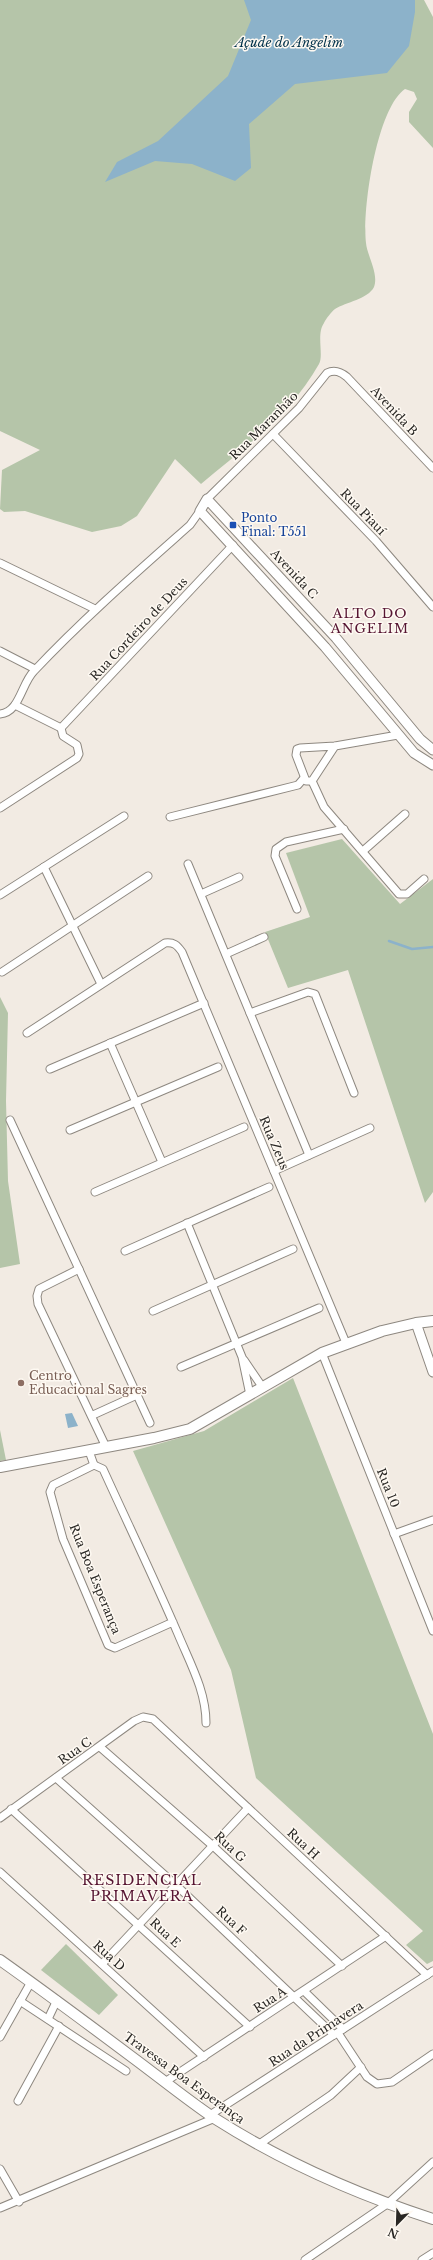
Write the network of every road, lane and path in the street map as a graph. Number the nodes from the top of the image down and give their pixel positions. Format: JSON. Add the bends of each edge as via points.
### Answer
{"nodes":[{"id":1,"x":336,"y":371,"type":"joint"},
{"id":2,"x":273,"y":434,"type":"junction"},
{"id":3,"x":433,"y":468,"type":"edge"},
{"id":4,"x":207,"y":499,"type":"junction"},
{"id":5,"x":200,"y":511,"type":"junction"},
{"id":6,"x":233,"y":545,"type":"junction"},
{"id":7,"x":0,"y":562,"type":"edge"},
{"id":8,"x":433,"y":607,"type":"edge"},
{"id":9,"x":95,"y":609,"type":"junction"},
{"id":10,"x":336,"y":638,"type":"junction"},
{"id":11,"x":325,"y":647,"type":"junction"},
{"id":12,"x":0,"y":651,"type":"edge"},
{"id":13,"x":35,"y":669,"type":"junction"},
{"id":14,"x":15,"y":705,"type":"junction"},
{"id":15,"x":0,"y":714,"type":"edge"},
{"id":16,"x":61,"y":728,"type":"junction"},
{"id":17,"x":398,"y":735,"type":"junction"},
{"id":18,"x":335,"y":746,"type":"junction"},
{"id":19,"x":433,"y":750,"type":"edge"},
{"id":20,"x":433,"y":765,"type":"edge"},
{"id":21,"x":304,"y":778,"type":"junction"},
{"id":22,"x":312,"y":781,"type":"junction"},
{"id":23,"x":0,"y":808,"type":"edge"},
{"id":24,"x":405,"y":814,"type":"dead end"},
{"id":25,"x":124,"y":816,"type":"dead end"},
{"id":26,"x":170,"y":817,"type":"dead end"},
{"id":27,"x":344,"y":829,"type":"junction"},
{"id":28,"x":363,"y":851,"type":"junction"},
{"id":29,"x":188,"y":864,"type":"dead end"},
{"id":30,"x":44,"y":867,"type":"junction"},
{"id":31,"x":148,"y":876,"type":"dead end"},
{"id":32,"x":239,"y":877,"type":"dead end"},
{"id":33,"x":424,"y":879,"type":"dead end"},
{"id":34,"x":201,"y":894,"type":"junction"},
{"id":35,"x":0,"y":895,"type":"edge"},
{"id":36,"x":297,"y":909,"type":"dead end"},
{"id":37,"x":73,"y":926,"type":"junction"},
{"id":38,"x":264,"y":937,"type":"dead end"},
{"id":39,"x":226,"y":954,"type":"junction"},
{"id":40,"x":2,"y":972,"type":"dead end"},
{"id":41,"x":101,"y":984,"type":"junction"},
{"id":42,"x":204,"y":1003,"type":"junction"},
{"id":43,"x":250,"y":1013,"type":"junction"},
{"id":44,"x":27,"y":1034,"type":"dead end"},
{"id":45,"x":110,"y":1043,"type":"junction"},
{"id":46,"x":218,"y":1067,"type":"dead end"},
{"id":47,"x":50,"y":1069,"type":"dead end"},
{"id":48,"x":354,"y":1093,"type":"dead end"},
{"id":49,"x":136,"y":1102,"type":"junction"},
{"id":50,"x":10,"y":1120,"type":"dead end"},
{"id":51,"x":244,"y":1127,"type":"dead end"},
{"id":52,"x":370,"y":1128,"type":"dead end"},
{"id":53,"x":70,"y":1130,"type":"dead end"},
{"id":54,"x":309,"y":1155,"type":"junction"},
{"id":55,"x":162,"y":1162,"type":"junction"},
{"id":56,"x":274,"y":1171,"type":"junction"},
{"id":57,"x":269,"y":1187,"type":"dead end"},
{"id":58,"x":94,"y":1192,"type":"dead end"},
{"id":59,"x":187,"y":1223,"type":"junction"},
{"id":60,"x":293,"y":1249,"type":"dead end"},
{"id":61,"x":125,"y":1251,"type":"dead end"},
{"id":62,"x":79,"y":1269,"type":"junction"},
{"id":63,"x":212,"y":1285,"type":"junction"},
{"id":64,"x":319,"y":1308,"type":"dead end"},
{"id":65,"x":153,"y":1311,"type":"dead end"},
{"id":66,"x":433,"y":1321,"type":"edge"},
{"id":67,"x":416,"y":1323,"type":"junction"},
{"id":68,"x":346,"y":1343,"type":"junction"},
{"id":69,"x":236,"y":1344,"type":"junction"},
{"id":70,"x":322,"y":1353,"type":"junction"},
{"id":71,"x":242,"y":1357,"type":"junction"},
{"id":72,"x":181,"y":1367,"type":"dead end"},
{"id":73,"x":433,"y":1372,"type":"edge"},
{"id":74,"x":263,"y":1388,"type":"junction"},
{"id":75,"x":137,"y":1395,"type":"junction"},
{"id":76,"x":250,"y":1395,"type":"junction"},
{"id":77,"x":92,"y":1415,"type":"junction"},
{"id":78,"x":150,"y":1423,"type":"dead end"},
{"id":79,"x":106,"y":1447,"type":"junction"},
{"id":80,"x":89,"y":1451,"type":"junction"},
{"id":81,"x":94,"y":1465,"type":"junction"},
{"id":82,"x":0,"y":1467,"type":"edge"},
{"id":83,"x":433,"y":1520,"type":"edge"},
{"id":84,"x":394,"y":1534,"type":"junction"},
{"id":85,"x":172,"y":1622,"type":"junction"},
{"id":86,"x":433,"y":1631,"type":"edge"},
{"id":87,"x":206,"y":1723,"type":"dead end"},
{"id":88,"x":164,"y":1728,"type":"joint"},
{"id":89,"x":100,"y":1747,"type":"junction"},
{"id":90,"x":56,"y":1778,"type":"junction"},
{"id":91,"x":248,"y":1808,"type":"junction"},
{"id":92,"x":11,"y":1809,"type":"junction"},
{"id":93,"x":0,"y":1818,"type":"edge"},
{"id":94,"x":213,"y":1846,"type":"junction"},
{"id":95,"x":0,"y":1872,"type":"edge"},
{"id":96,"x":176,"y":1886,"type":"junction"},
{"id":97,"x":140,"y":1925,"type":"junction"},
{"id":98,"x":386,"y":1936,"type":"junction"},
{"id":99,"x":0,"y":1960,"type":"edge"},
{"id":100,"x":102,"y":1964,"type":"junction"},
{"id":101,"x":342,"y":1966,"type":"junction"},
{"id":102,"x":430,"y":1973,"type":"edge"},
{"id":103,"x":31,"y":1982,"type":"junction"},
{"id":104,"x":304,"y":1991,"type":"junction"},
{"id":105,"x":296,"y":1996,"type":"junction"},
{"id":106,"x":57,"y":2000,"type":"junction"},
{"id":107,"x":20,"y":2001,"type":"junction"},
{"id":108,"x":48,"y":2019,"type":"junction"},
{"id":109,"x":59,"y":2026,"type":"junction"},
{"id":110,"x":250,"y":2027,"type":"junction"},
{"id":111,"x":338,"y":2032,"type":"junction"},
{"id":112,"x":0,"y":2037,"type":"edge"},
{"id":113,"x":433,"y":2054,"type":"edge"},
{"id":114,"x":204,"y":2057,"type":"junction"},
{"id":115,"x":361,"y":2067,"type":"junction"},
{"id":116,"x":126,"y":2071,"type":"dead end"},
{"id":117,"x":165,"y":2082,"type":"junction"},
{"id":118,"x":18,"y":2101,"type":"dead end"},
{"id":119,"x":213,"y":2117,"type":"junction"},
{"id":120,"x":258,"y":2144,"type":"junction"},
{"id":121,"x":433,"y":2162,"type":"edge"},
{"id":122,"x":0,"y":2169,"type":"edge"},
{"id":123,"x":19,"y":2202,"type":"junction"},
{"id":124,"x":387,"y":2204,"type":"junction"},
{"id":125,"x":0,"y":2208,"type":"edge"},
{"id":126,"x":433,"y":2219,"type":"edge"},
{"id":127,"x":433,"y":2253,"type":"edge"},
{"id":128,"x":305,"y":2260,"type":"edge"},
{"id":129,"x":422,"y":2260,"type":"edge"}],
"edges":[{"from":1,"to":2,"type":"street","name":"Rua Maranhão","via":[[327,373],[299,408]]},
{"from":1,"to":3,"type":"street","name":"Avenida B","via":[[347,377]]},
{"from":2,"to":4,"type":"street","name":"Rua Maranhão"},
{"from":2,"to":8,"type":"street","name":"Rua Piauí","via":[[376,541]]},
{"from":4,"to":5,"type":"street"},
{"from":4,"to":10,"type":"street","name":"Avenida C"},
{"from":5,"to":6,"type":"street","name":"Avenida C"},
{"from":5,"to":9,"type":"street","via":[[190,525]]},
{"from":6,"to":11,"type":"street","name":"Avenida C"},
{"from":6,"to":16,"type":"street","name":"Rua Cordeiro de Deus"},
{"from":7,"to":9,"type":"street"},
{"from":9,"to":13,"type":"street"},
{"from":10,"to":11,"type":"street"},
{"from":10,"to":19,"type":"street","name":"Avenida C","via":[[420,739]]},
{"from":11,"to":17,"type":"street","name":"Avenida C"},
{"from":12,"to":13,"type":"street"},
{"from":13,"to":14,"type":"street"},
{"from":14,"to":15,"type":"street","via":[[7,713]]},
{"from":14,"to":16,"type":"street"},
{"from":16,"to":23,"type":"street","via":[[63,736],[77,745],[77,758]]},
{"from":17,"to":18,"type":"street"},
{"from":17,"to":20,"type":"street","name":"Avenida C","via":[[414,753]]},
{"from":18,"to":21,"type":"street","via":[[297,749],[296,755]]},
{"from":18,"to":22,"type":"street"},
{"from":21,"to":22,"type":"street"},
{"from":21,"to":26,"type":"street","via":[[298,785]]},
{"from":22,"to":27,"type":"street","via":[[324,807]]},
{"from":24,"to":28,"type":"street"},
{"from":25,"to":30,"type":"street"},
{"from":27,"to":28,"type":"street"},
{"from":27,"to":36,"type":"street","via":[[286,842],[276,849],[275,856]]},
{"from":28,"to":33,"type":"street","via":[[399,894],[407,894]]},
{"from":29,"to":34,"type":"street"},
{"from":30,"to":35,"type":"street"},
{"from":30,"to":37,"type":"street"},
{"from":31,"to":37,"type":"street"},
{"from":32,"to":34,"type":"street"},
{"from":34,"to":39,"type":"street"},
{"from":37,"to":40,"type":"street"},
{"from":37,"to":41,"type":"street"},
{"from":38,"to":39,"type":"street"},
{"from":39,"to":43,"type":"street"},
{"from":41,"to":42,"type":"street","name":"Rua Zeus","via":[[165,943],[172,942],[182,952]]},
{"from":41,"to":44,"type":"street"},
{"from":42,"to":45,"type":"street"},
{"from":42,"to":56,"type":"street","name":"Rua Zeus"},
{"from":43,"to":48,"type":"street","via":[[308,992],[315,994]]},
{"from":43,"to":54,"type":"street"},
{"from":45,"to":47,"type":"street"},
{"from":45,"to":49,"type":"street"},
{"from":46,"to":49,"type":"street"},
{"from":49,"to":53,"type":"street"},
{"from":49,"to":55,"type":"street"},
{"from":50,"to":62,"type":"street"},
{"from":51,"to":55,"type":"street"},
{"from":52,"to":54,"type":"street"},
{"from":54,"to":56,"type":"street"},
{"from":55,"to":58,"type":"street"},
{"from":56,"to":68,"type":"street","name":"Rua Zeus"},
{"from":57,"to":59,"type":"street"},
{"from":59,"to":61,"type":"street"},
{"from":59,"to":63,"type":"street"},
{"from":60,"to":63,"type":"street"},
{"from":62,"to":75,"type":"street"},
{"from":62,"to":77,"type":"street","via":[[39,1289],[37,1296],[41,1315]]},
{"from":63,"to":65,"type":"street"},
{"from":63,"to":69,"type":"street"},
{"from":64,"to":69,"type":"street"},
{"from":66,"to":67,"type":"main road"},
{"from":67,"to":68,"type":"main road"},
{"from":67,"to":73,"type":"street"},
{"from":68,"to":70,"type":"main road"},
{"from":69,"to":71,"type":"street"},
{"from":69,"to":72,"type":"street"},
{"from":70,"to":74,"type":"main road"},
{"from":70,"to":84,"type":"street","name":"Rua 10"},
{"from":71,"to":74,"type":"street"},
{"from":71,"to":76,"type":"street"},
{"from":74,"to":76,"type":"main road"},
{"from":75,"to":77,"type":"street"},
{"from":75,"to":78,"type":"street"},
{"from":76,"to":79,"type":"main road","via":[[190,1429]]},
{"from":77,"to":79,"type":"street"},
{"from":79,"to":80,"type":"main road"},
{"from":80,"to":81,"type":"street"},
{"from":80,"to":82,"type":"main road"},
{"from":81,"to":85,"type":"street","via":[[103,1469]]},
{"from":81,"to":85,"type":"street","name":"Rua Boa Esperança","via":[[53,1485],[50,1492],[63,1539],[108,1645],[115,1648]]},
{"from":83,"to":84,"type":"street"},
{"from":84,"to":86,"type":"street","name":"Rua 10"},
{"from":85,"to":87,"type":"street","via":[[203,1692]]},
{"from":88,"to":89,"type":"street","name":"Rua C","via":[[153,1719],[144,1717],[134,1721]]},
{"from":88,"to":91,"type":"street","name":"Rua H"},
{"from":89,"to":90,"type":"street","name":"Rua C"},
{"from":89,"to":94,"type":"street","name":"Rua G"},
{"from":90,"to":92,"type":"street","name":"Rua C"},
{"from":90,"to":96,"type":"street","name":"Rua F"},
{"from":91,"to":94,"type":"street"},
{"from":91,"to":98,"type":"street","name":"Rua H"},
{"from":92,"to":93,"type":"street","name":"Rua C"},
{"from":92,"to":97,"type":"street","name":"Rua E"},
{"from":94,"to":96,"type":"street"},
{"from":94,"to":101,"type":"street","name":"Rua G"},
{"from":95,"to":100,"type":"street","name":"Rua D"},
{"from":96,"to":97,"type":"street"},
{"from":96,"to":105,"type":"street","name":"Rua F"},
{"from":97,"to":100,"type":"street"},
{"from":97,"to":110,"type":"street","name":"Rua E"},
{"from":98,"to":101,"type":"street","name":"Rua A"},
{"from":98,"to":102,"type":"street","name":"Rua H"},
{"from":99,"to":103,"type":"main road","name":"Travessa Boa Esperança"},
{"from":100,"to":114,"type":"street","name":"Rua D"},
{"from":101,"to":104,"type":"street","name":"Rua A"},
{"from":102,"to":111,"type":"street","name":"Rua da Primavera"},
{"from":103,"to":106,"type":"main road","name":"Travessa Boa Esperança"},
{"from":103,"to":107,"type":"street"},
{"from":104,"to":105,"type":"street","name":"Rua A"},
{"from":104,"to":111,"type":"street"},
{"from":105,"to":110,"type":"street","name":"Rua A"},
{"from":105,"to":111,"type":"street","name":"Rua F"},
{"from":106,"to":108,"type":"street"},
{"from":106,"to":117,"type":"main road","name":"Travessa Boa Esperança"},
{"from":107,"to":108,"type":"street"},
{"from":107,"to":112,"type":"street"},
{"from":108,"to":109,"type":"street"},
{"from":109,"to":116,"type":"street"},
{"from":109,"to":118,"type":"street"},
{"from":110,"to":114,"type":"street","name":"Rua A"},
{"from":111,"to":115,"type":"street"},
{"from":111,"to":119,"type":"street","name":"Rua da Primavera"},
{"from":113,"to":115,"type":"street","via":[[392,2082],[385,2084],[373,2083]]},
{"from":114,"to":117,"type":"street","name":"Rua A"},
{"from":115,"to":120,"type":"street","via":[[331,2095]]},
{"from":117,"to":119,"type":"main road","name":"Travessa Boa Esperança"},
{"from":119,"to":120,"type":"main road","name":"Travessa Boa Esperança"},
{"from":119,"to":123,"type":"street","name":"Rua da Primavera"},
{"from":120,"to":124,"type":"main road","name":"Travessa Boa Esperança","via":[[308,2171]]},
{"from":121,"to":124,"type":"street"},
{"from":122,"to":123,"type":"street"},
{"from":123,"to":125,"type":"street","name":"Rua da Primavera"},
{"from":124,"to":126,"type":"main road","name":"Travessa Boa Esperança"},
{"from":124,"to":128,"type":"street"},
{"from":127,"to":129,"type":"street"}]}
